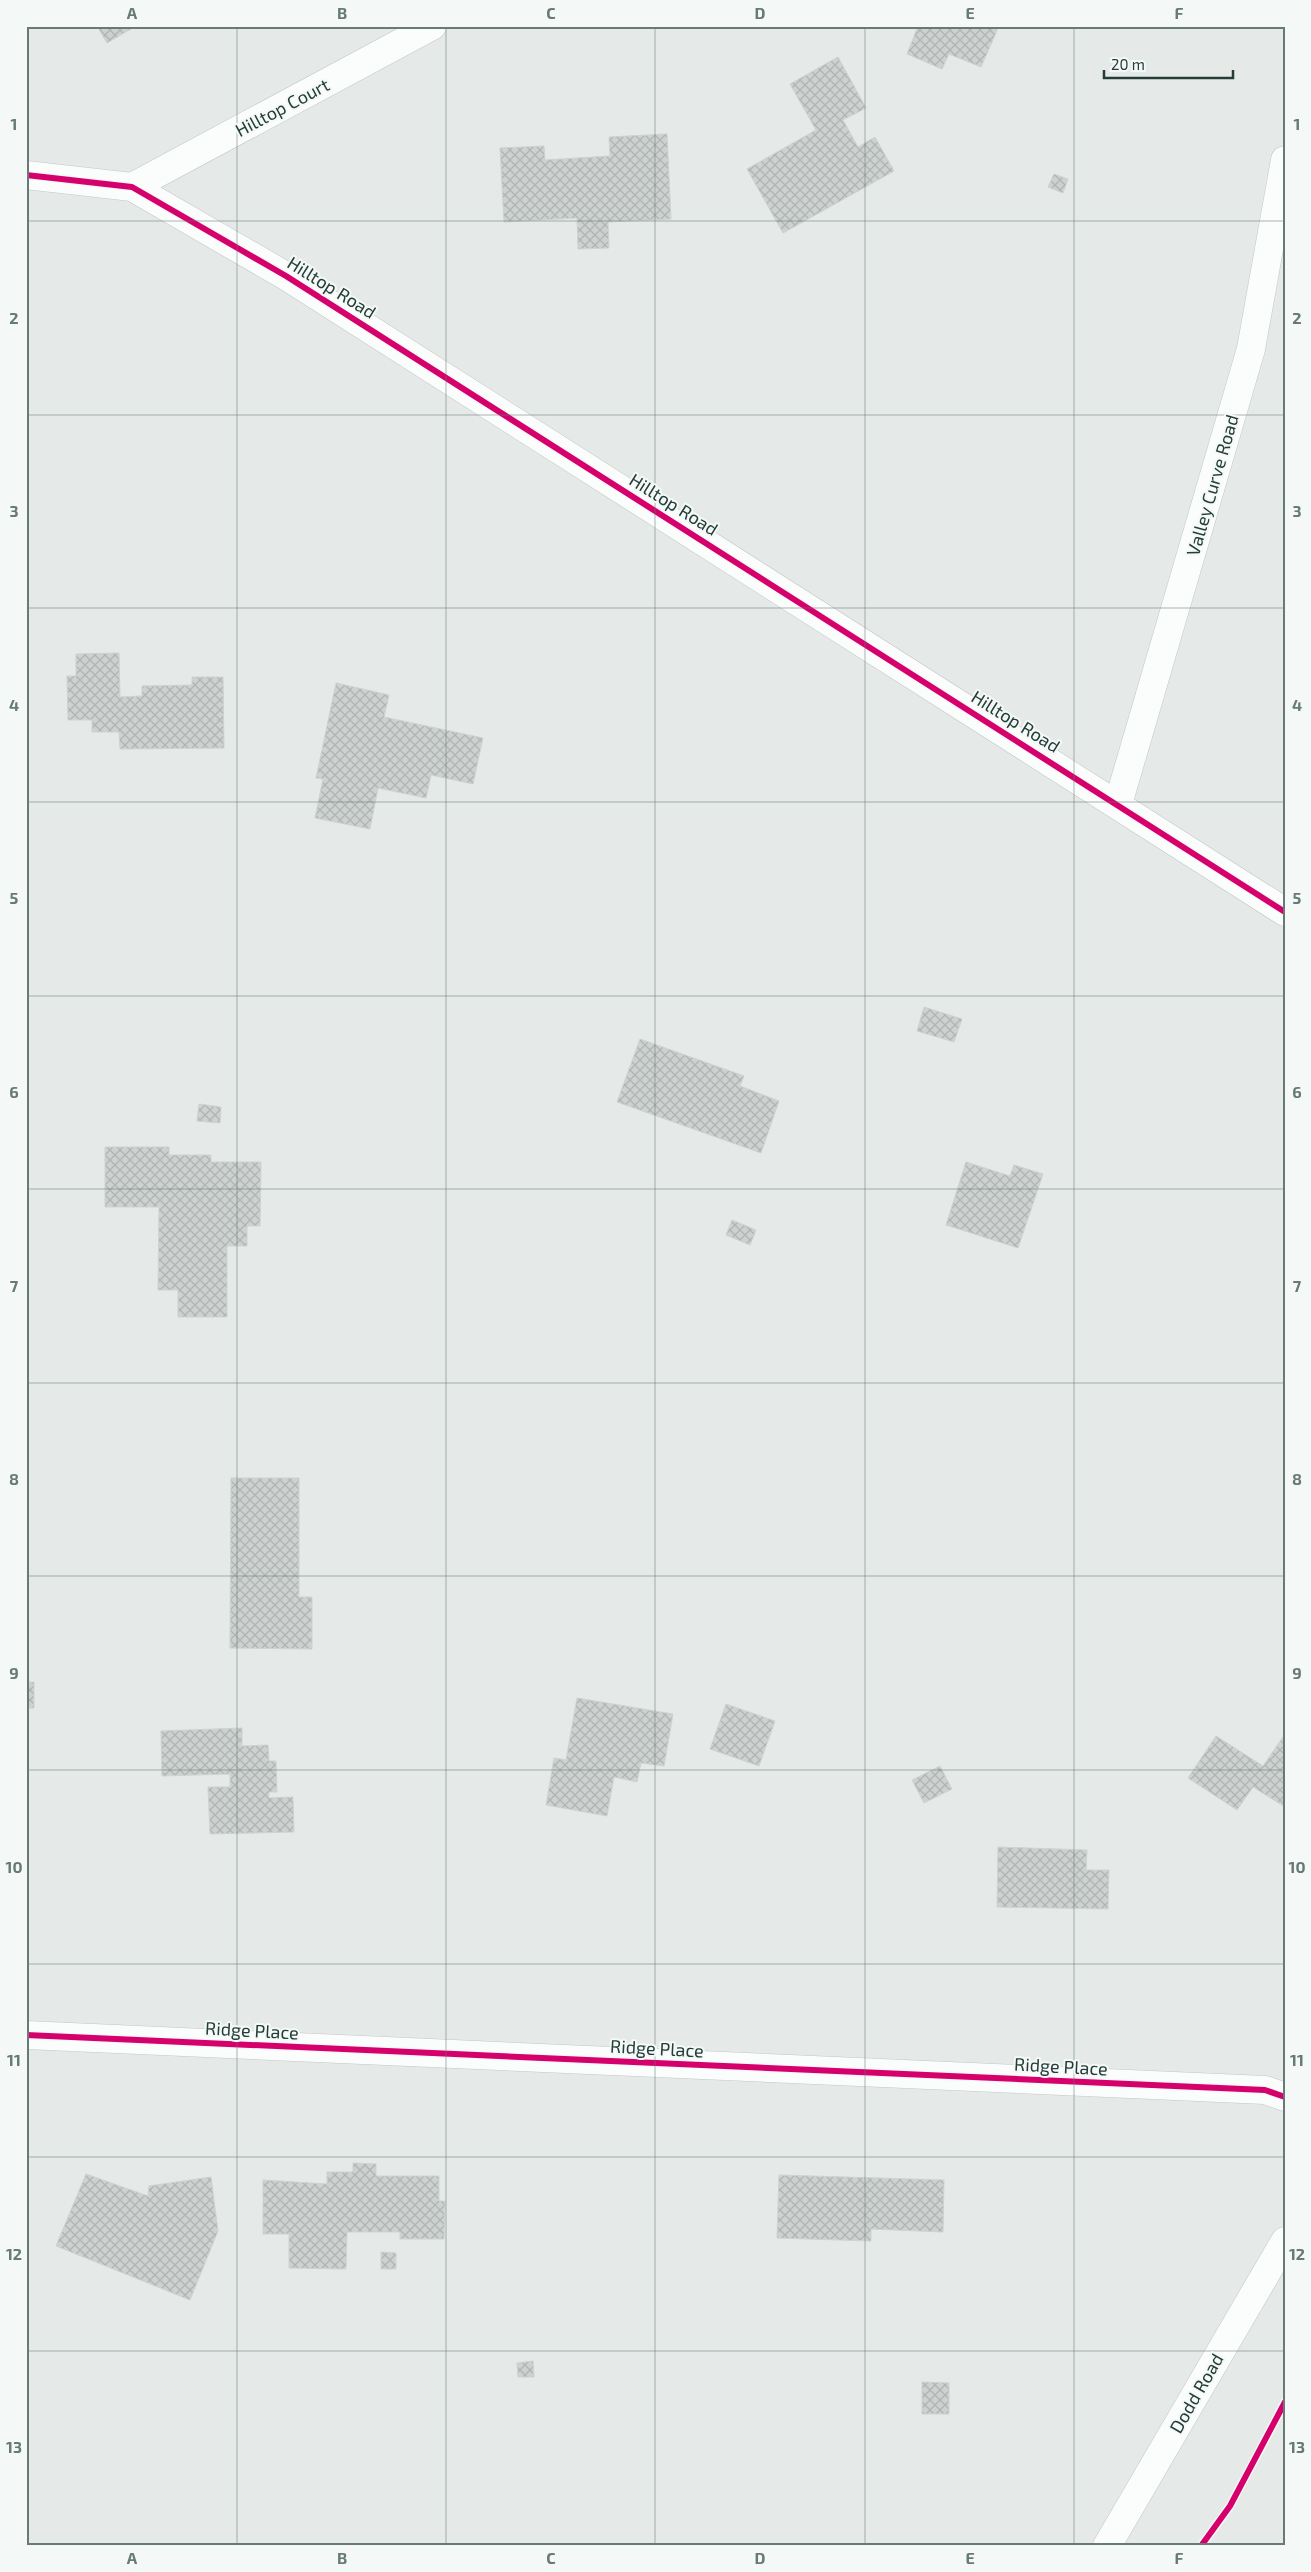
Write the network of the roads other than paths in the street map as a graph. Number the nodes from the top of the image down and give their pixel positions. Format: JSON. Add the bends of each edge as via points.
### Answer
{"nodes":[{"id":1,"x":432,"y":26,"type":"edge"},
{"id":2,"x":1285,"y":160,"type":"edge"},
{"id":3,"x":26,"y":175,"type":"edge"},
{"id":4,"x":132,"y":187,"type":"junction"},
{"id":5,"x":1118,"y":804,"type":"junction"},
{"id":6,"x":1285,"y":912,"type":"edge"},
{"id":7,"x":26,"y":2035,"type":"edge"},
{"id":8,"x":1285,"y":2097,"type":"edge"},
{"id":9,"x":1285,"y":2241,"type":"edge"},
{"id":10,"x":1107,"y":2546,"type":"edge"}],
"edges":[{"from":1,"to":4,"type":"street","name":"Hilltop Court"},
{"from":2,"to":5,"type":"street","name":"Valley Curve Road","via":[[1251,349]]},
{"from":3,"to":4,"type":"street","name":"Hilltop Road"},
{"from":4,"to":5,"type":"street","name":"Hilltop Road","via":[[286,276]]},
{"from":5,"to":6,"type":"street","name":"Hilltop Road"},
{"from":7,"to":8,"type":"street","name":"Ridge Place","via":[[1255,2090]]},
{"from":9,"to":10,"type":"street","name":"Dodd Road"}]}
